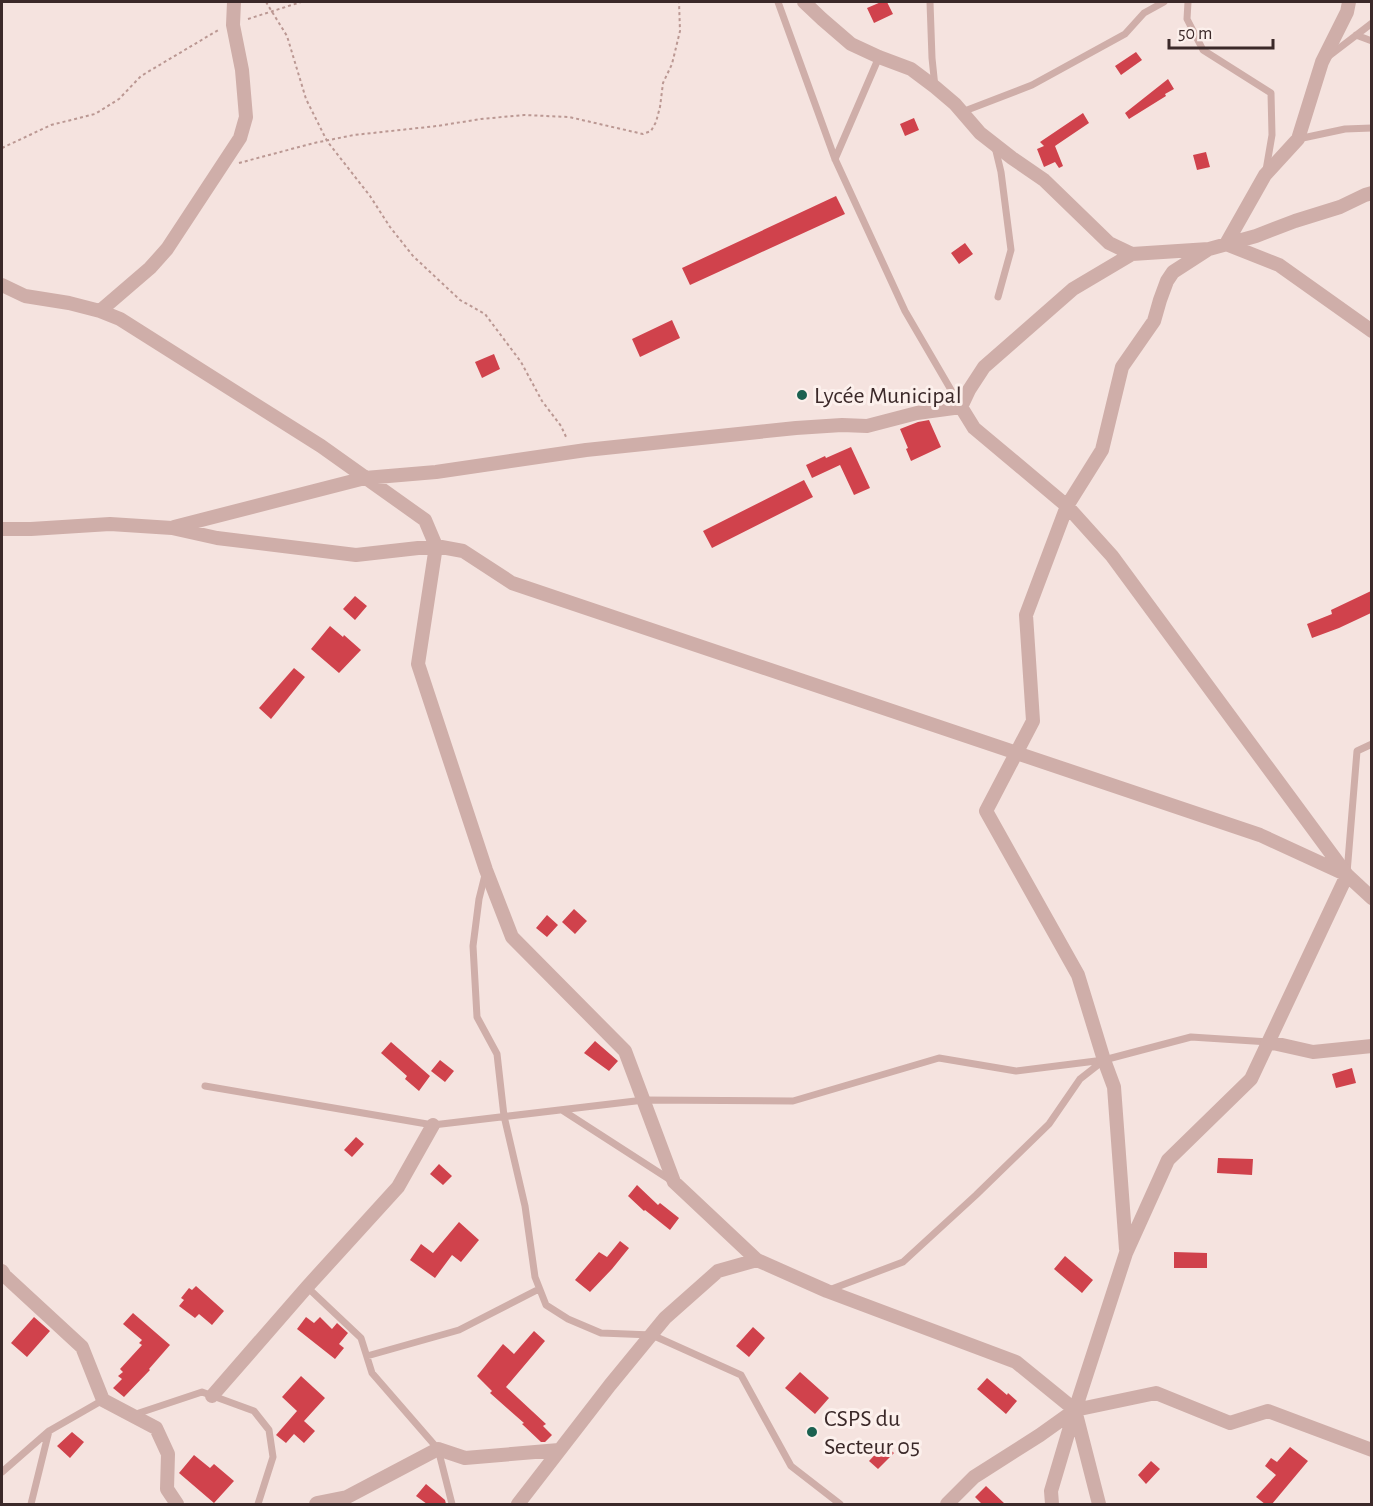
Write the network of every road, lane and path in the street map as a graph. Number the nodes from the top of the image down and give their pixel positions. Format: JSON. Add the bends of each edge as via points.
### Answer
{"nodes":[{"id":1,"x":234,"y":2,"type":"edge"},
{"id":2,"x":266,"y":2,"type":"edge"},
{"id":3,"x":302,"y":2,"type":"edge"},
{"id":4,"x":679,"y":2,"type":"edge"},
{"id":5,"x":778,"y":2,"type":"edge"},
{"id":6,"x":804,"y":2,"type":"edge"},
{"id":7,"x":930,"y":2,"type":"edge"},
{"id":8,"x":1164,"y":2,"type":"edge"},
{"id":9,"x":1188,"y":2,"type":"edge"},
{"id":10,"x":1349,"y":2,"type":"edge"},
{"id":11,"x":273,"y":12,"type":"junction"},
{"id":12,"x":1371,"y":23,"type":"edge"},
{"id":13,"x":233,"y":25,"type":"junction"},
{"id":14,"x":1356,"y":35,"type":"junction"},
{"id":15,"x":1371,"y":41,"type":"edge"},
{"id":16,"x":879,"y":57,"type":"junction"},
{"id":17,"x":1322,"y":62,"type":"junction"},
{"id":18,"x":935,"y":87,"type":"junction"},
{"id":19,"x":962,"y":112,"type":"junction"},
{"id":20,"x":1371,"y":128,"type":"edge"},
{"id":21,"x":1298,"y":139,"type":"junction"},
{"id":22,"x":327,"y":141,"type":"junction"},
{"id":23,"x":995,"y":145,"type":"junction"},
{"id":24,"x":2,"y":148,"type":"edge"},
{"id":25,"x":835,"y":159,"type":"junction"},
{"id":26,"x":222,"y":168,"type":"junction"},
{"id":27,"x":1265,"y":175,"type":"junction"},
{"id":28,"x":1371,"y":193,"type":"edge"},
{"id":29,"x":1226,"y":244,"type":"junction"},
{"id":30,"x":1209,"y":249,"type":"junction"},
{"id":31,"x":1132,"y":254,"type":"junction"},
{"id":32,"x":2,"y":285,"type":"edge"},
{"id":33,"x":998,"y":297,"type":"dead end"},
{"id":34,"x":100,"y":311,"type":"junction"},
{"id":35,"x":1371,"y":331,"type":"edge"},
{"id":36,"x":961,"y":407,"type":"junction"},
{"id":37,"x":574,"y":452,"type":"junction"},
{"id":38,"x":365,"y":478,"type":"junction"},
{"id":39,"x":1066,"y":506,"type":"junction"},
{"id":40,"x":172,"y":528,"type":"junction"},
{"id":41,"x":2,"y":529,"type":"edge"},
{"id":42,"x":436,"y":546,"type":"junction"},
{"id":43,"x":1371,"y":744,"type":"edge"},
{"id":44,"x":1017,"y":753,"type":"junction"},
{"id":45,"x":486,"y":870,"type":"junction"},
{"id":46,"x":1347,"y":876,"type":"junction"},
{"id":47,"x":1371,"y":898,"type":"edge"},
{"id":48,"x":1269,"y":1042,"type":"junction"},
{"id":49,"x":1371,"y":1046,"type":"edge"},
{"id":50,"x":1104,"y":1060,"type":"junction"},
{"id":51,"x":205,"y":1086,"type":"dead end"},
{"id":52,"x":644,"y":1100,"type":"junction"},
{"id":53,"x":562,"y":1110,"type":"junction"},
{"id":54,"x":504,"y":1116,"type":"junction"},
{"id":55,"x":433,"y":1125,"type":"junction"},
{"id":56,"x":674,"y":1182,"type":"junction"},
{"id":57,"x":1126,"y":1253,"type":"junction"},
{"id":58,"x":757,"y":1260,"type":"junction"},
{"id":59,"x":2,"y":1271,"type":"edge"},
{"id":60,"x":307,"y":1287,"type":"junction"},
{"id":61,"x":539,"y":1288,"type":"junction"},
{"id":62,"x":827,"y":1291,"type":"junction"},
{"id":63,"x":652,"y":1335,"type":"junction"},
{"id":64,"x":367,"y":1356,"type":"junction"},
{"id":65,"x":212,"y":1396,"type":"junction"},
{"id":66,"x":103,"y":1400,"type":"junction"},
{"id":67,"x":1075,"y":1410,"type":"junction"},
{"id":68,"x":133,"y":1415,"type":"junction"},
{"id":69,"x":49,"y":1431,"type":"junction"},
{"id":70,"x":438,"y":1449,"type":"junction"},
{"id":71,"x":559,"y":1450,"type":"junction"},
{"id":72,"x":1371,"y":1450,"type":"edge"},
{"id":73,"x":2,"y":1472,"type":"edge"},
{"id":74,"x":351,"y":1501,"type":"edge"},
{"id":75,"x":31,"y":1504,"type":"edge"},
{"id":76,"x":177,"y":1504,"type":"edge"},
{"id":77,"x":258,"y":1504,"type":"edge"},
{"id":78,"x":316,"y":1504,"type":"edge"},
{"id":79,"x":452,"y":1504,"type":"edge"},
{"id":80,"x":518,"y":1504,"type":"edge"},
{"id":81,"x":840,"y":1504,"type":"edge"},
{"id":82,"x":947,"y":1504,"type":"edge"},
{"id":83,"x":1052,"y":1504,"type":"edge"},
{"id":84,"x":1099,"y":1504,"type":"edge"}],
"edges":[{"from":1,"to":13,"type":"street"},
{"from":2,"to":11,"type":"path"},
{"from":3,"to":11,"type":"path"},
{"from":4,"to":22,"type":"path","via":[[680,31],[651,131],[643,134],[569,117],[524,115]]},
{"from":5,"to":25,"type":"lane"},
{"from":6,"to":16,"type":"street","via":[[851,44]]},
{"from":7,"to":18,"type":"lane"},
{"from":8,"to":19,"type":"lane","via":[[1144,13],[1125,34],[1032,85]]},
{"from":9,"to":27,"type":"lane","via":[[1187,19],[1203,50],[1271,93],[1272,135]]},
{"from":10,"to":17,"type":"street"},
{"from":11,"to":13,"type":"path"},
{"from":11,"to":22,"type":"path","via":[[287,36],[306,99]]},
{"from":12,"to":14,"type":"lane"},
{"from":13,"to":24,"type":"path","via":[[141,76],[119,99],[95,114],[51,125]]},
{"from":13,"to":26,"type":"street","via":[[246,117],[240,138]]},
{"from":14,"to":15,"type":"lane"},
{"from":14,"to":17,"type":"lane"},
{"from":16,"to":18,"type":"street","via":[[911,69]]},
{"from":16,"to":25,"type":"lane"},
{"from":17,"to":21,"type":"street"},
{"from":18,"to":19,"type":"street"},
{"from":19,"to":23,"type":"street"},
{"from":20,"to":21,"type":"lane"},
{"from":21,"to":27,"type":"street"},
{"from":22,"to":26,"type":"path"},
{"from":22,"to":37,"type":"path","via":[[413,256],[460,300],[485,314],[521,362]]},
{"from":23,"to":31,"type":"street","via":[[1044,180],[1109,243]]},
{"from":23,"to":33,"type":"lane","via":[[1011,249]]},
{"from":25,"to":36,"type":"lane","via":[[904,311]]},
{"from":26,"to":34,"type":"street","via":[[167,249]]},
{"from":27,"to":29,"type":"street"},
{"from":28,"to":29,"type":"street"},
{"from":29,"to":30,"type":"street"},
{"from":29,"to":35,"type":"street","via":[[1279,265]]},
{"from":30,"to":31,"type":"street"},
{"from":30,"to":39,"type":"street","via":[[1173,272],[1167,282],[1154,321],[1122,367],[1102,450]]},
{"from":31,"to":36,"type":"street","via":[[1073,289],[984,367]]},
{"from":32,"to":34,"type":"street","via":[[25,296]]},
{"from":34,"to":38,"type":"street","via":[[147,335]]},
{"from":36,"to":37,"type":"street","via":[[867,426],[796,428]]},
{"from":36,"to":39,"type":"street","via":[[974,428]]},
{"from":37,"to":38,"type":"street"},
{"from":38,"to":40,"type":"street"},
{"from":38,"to":42,"type":"street","via":[[425,520]]},
{"from":39,"to":44,"type":"street","via":[[1026,615],[1033,721]]},
{"from":39,"to":46,"type":"street","via":[[1112,556]]},
{"from":40,"to":41,"type":"street","via":[[110,524]]},
{"from":40,"to":42,"type":"street","via":[[217,538],[357,555]]},
{"from":42,"to":44,"type":"street","via":[[463,551],[512,583]]},
{"from":42,"to":45,"type":"street","via":[[418,664]]},
{"from":43,"to":46,"type":"lane","via":[[1357,751]]},
{"from":44,"to":46,"type":"street","via":[[1260,835]]},
{"from":44,"to":50,"type":"street","via":[[986,811],[1078,975]]},
{"from":45,"to":52,"type":"street","via":[[512,937],[625,1051]]},
{"from":45,"to":54,"type":"lane","via":[[473,946],[477,1017],[497,1054]]},
{"from":46,"to":47,"type":"street"},
{"from":46,"to":48,"type":"street"},
{"from":48,"to":49,"type":"street","via":[[1313,1052]]},
{"from":48,"to":50,"type":"lane","via":[[1191,1037]]},
{"from":48,"to":57,"type":"street","via":[[1251,1079],[1168,1160]]},
{"from":50,"to":52,"type":"lane","via":[[1016,1071],[939,1058],[793,1101]]},
{"from":50,"to":57,"type":"street","via":[[1114,1087]]},
{"from":50,"to":62,"type":"lane","via":[[1080,1079],[1041,1132],[903,1262]]},
{"from":51,"to":55,"type":"lane"},
{"from":52,"to":53,"type":"lane"},
{"from":52,"to":56,"type":"street"},
{"from":53,"to":54,"type":"lane"},
{"from":53,"to":56,"type":"lane"},
{"from":54,"to":55,"type":"lane"},
{"from":54,"to":61,"type":"lane"},
{"from":55,"to":60,"type":"street","via":[[398,1187]]},
{"from":56,"to":58,"type":"street"},
{"from":57,"to":67,"type":"street"},
{"from":58,"to":62,"type":"street"},
{"from":58,"to":63,"type":"street","via":[[718,1271],[665,1318]]},
{"from":59,"to":66,"type":"street","via":[[82,1347]]},
{"from":60,"to":64,"type":"lane","via":[[361,1338]]},
{"from":60,"to":65,"type":"street"},
{"from":61,"to":63,"type":"lane","via":[[546,1305],[601,1333]]},
{"from":61,"to":64,"type":"lane","via":[[459,1330]]},
{"from":62,"to":67,"type":"street","via":[[1016,1362]]},
{"from":63,"to":71,"type":"street"},
{"from":63,"to":81,"type":"lane","via":[[741,1375],[791,1466]]},
{"from":64,"to":70,"type":"lane","via":[[372,1373]]},
{"from":65,"to":68,"type":"lane","via":[[201,1392]]},
{"from":65,"to":77,"type":"lane","via":[[254,1411],[269,1430],[273,1457]]},
{"from":66,"to":68,"type":"street"},
{"from":66,"to":69,"type":"lane"},
{"from":67,"to":72,"type":"street","via":[[1156,1393],[1230,1423],[1268,1411]]},
{"from":67,"to":82,"type":"street","via":[[974,1477]]},
{"from":67,"to":83,"type":"street","via":[[1051,1491]]},
{"from":67,"to":84,"type":"street"},
{"from":68,"to":76,"type":"street","via":[[156,1428],[168,1454],[167,1489]]},
{"from":69,"to":73,"type":"lane"},
{"from":69,"to":75,"type":"lane"},
{"from":70,"to":71,"type":"street","via":[[465,1458]]},
{"from":70,"to":74,"type":"street"},
{"from":70,"to":79,"type":"lane"},
{"from":71,"to":80,"type":"street"},
{"from":74,"to":78,"type":"street"}]}
